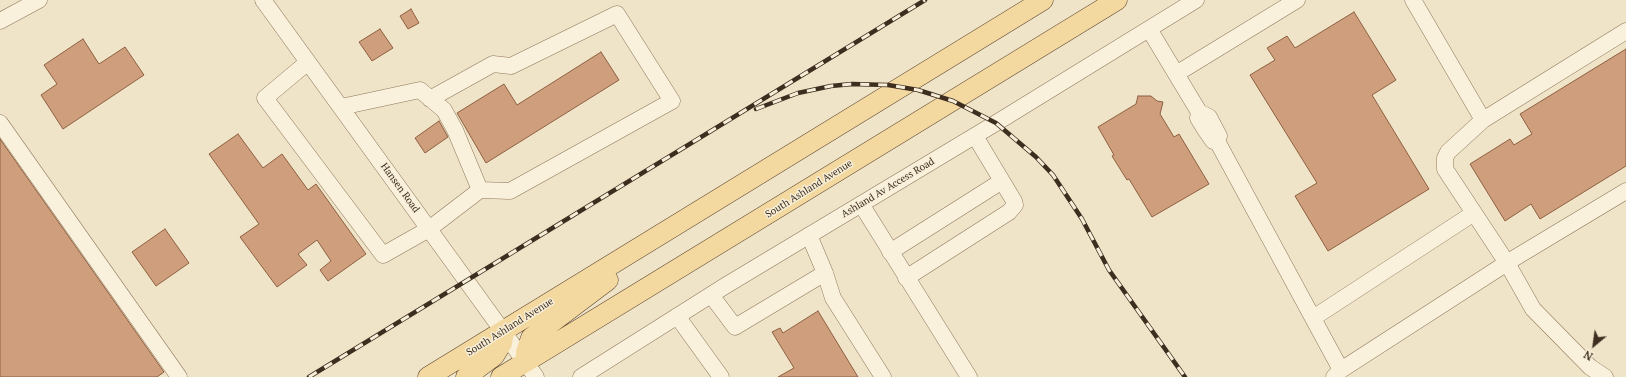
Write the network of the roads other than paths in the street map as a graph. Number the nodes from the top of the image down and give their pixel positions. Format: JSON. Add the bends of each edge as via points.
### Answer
{"nodes":[{"id":1,"x":263,"y":0,"type":"edge"},
{"id":2,"x":1043,"y":0,"type":"edge"},
{"id":3,"x":1117,"y":0,"type":"edge"},
{"id":4,"x":1196,"y":0,"type":"edge"},
{"id":5,"x":1297,"y":0,"type":"edge"},
{"id":6,"x":1413,"y":0,"type":"edge"},
{"id":7,"x":37,"y":1,"type":"edge"},
{"id":8,"x":17,"y":5,"type":"edge"},
{"id":9,"x":0,"y":21,"type":"edge"},
{"id":10,"x":1149,"y":29,"type":"junction"},
{"id":11,"x":1626,"y":31,"type":"edge"},
{"id":12,"x":308,"y":62,"type":"junction"},
{"id":13,"x":1176,"y":74,"type":"junction"},
{"id":14,"x":430,"y":99,"type":"junction"},
{"id":15,"x":341,"y":107,"type":"junction"},
{"id":16,"x":1483,"y":120,"type":"junction"},
{"id":17,"x":0,"y":123,"type":"edge"},
{"id":18,"x":975,"y":136,"type":"junction"},
{"id":19,"x":1002,"y":181,"type":"junction"},
{"id":20,"x":480,"y":190,"type":"junction"},
{"id":21,"x":1626,"y":191,"type":"edge"},
{"id":22,"x":861,"y":204,"type":"junction"},
{"id":23,"x":1474,"y":213,"type":"junction"},
{"id":24,"x":429,"y":229,"type":"junction"},
{"id":25,"x":809,"y":235,"type":"junction"},
{"id":26,"x":654,"y":239,"type":"junction"},
{"id":27,"x":890,"y":252,"type":"junction"},
{"id":28,"x":1507,"y":263,"type":"junction"},
{"id":29,"x":825,"y":273,"type":"junction"},
{"id":30,"x":906,"y":278,"type":"junction"},
{"id":31,"x":711,"y":294,"type":"junction"},
{"id":32,"x":677,"y":316,"type":"junction"},
{"id":33,"x":1313,"y":318,"type":"junction"},
{"id":34,"x":504,"y":331,"type":"junction"},
{"id":35,"x":531,"y":370,"type":"edge"},
{"id":36,"x":1337,"y":373,"type":"edge"},
{"id":37,"x":179,"y":377,"type":"edge"},
{"id":38,"x":428,"y":377,"type":"edge"},
{"id":39,"x":466,"y":377,"type":"edge"},
{"id":40,"x":501,"y":377,"type":"edge"},
{"id":41,"x":581,"y":377,"type":"edge"},
{"id":42,"x":721,"y":377,"type":"edge"},
{"id":43,"x":883,"y":377,"type":"edge"},
{"id":44,"x":969,"y":377,"type":"edge"},
{"id":45,"x":1604,"y":377,"type":"edge"}],
"edges":[{"from":1,"to":12,"type":"street","name":"Hansen Road"},
{"from":2,"to":26,"type":"main road","name":"South Ashland Avenue"},
{"from":3,"to":35,"type":"main road","name":"South Ashland Avenue"},
{"from":4,"to":10,"type":"street","name":"Ashland Av Access Road"},
{"from":5,"to":13,"type":"street"},
{"from":6,"to":16,"type":"street"},
{"from":7,"to":8,"type":"street"},
{"from":8,"to":9,"type":"street"},
{"from":10,"to":13,"type":"street"},
{"from":10,"to":18,"type":"street","name":"Ashland Av Access Road"},
{"from":11,"to":16,"type":"street"},
{"from":12,"to":15,"type":"street","name":"Hansen Road"},
{"from":12,"to":24,"type":"street","via":[[265,98],[383,255]]},
{"from":13,"to":33,"type":"street","via":[[1199,112],[1198,118],[1213,141],[1217,141]]},
{"from":14,"to":15,"type":"street","via":[[420,90]]},
{"from":14,"to":20,"type":"street","via":[[444,110],[455,130]]},
{"from":14,"to":20,"type":"street","via":[[493,64],[510,66],[617,14],[672,101],[510,191]]},
{"from":15,"to":24,"type":"street","name":"Hansen Road"},
{"from":16,"to":23,"type":"street","via":[[1452,146],[1445,158],[1445,169]]},
{"from":17,"to":37,"type":"street"},
{"from":18,"to":19,"type":"street"},
{"from":18,"to":22,"type":"street","name":"Ashland Av Access Road"},
{"from":19,"to":27,"type":"street"},
{"from":19,"to":30,"type":"street","via":[[1015,205],[1009,212]]},
{"from":20,"to":24,"type":"street"},
{"from":21,"to":28,"type":"street"},
{"from":22,"to":25,"type":"street","name":"Ashland Av Access Road"},
{"from":22,"to":27,"type":"street"},
{"from":23,"to":28,"type":"street"},
{"from":23,"to":33,"type":"street"},
{"from":24,"to":34,"type":"street","name":"Hansen Road"},
{"from":25,"to":29,"type":"street"},
{"from":25,"to":31,"type":"street","name":"Ashland Av Access Road"},
{"from":26,"to":34,"type":"main road","name":"South Ashland Avenue"},
{"from":26,"to":35,"type":"main road","via":[[636,260],[531,338],[526,352]]},
{"from":27,"to":30,"type":"street"},
{"from":28,"to":36,"type":"street"},
{"from":28,"to":45,"type":"street","via":[[1534,309],[1590,367]]},
{"from":29,"to":31,"type":"street","via":[[734,327]]},
{"from":29,"to":43,"type":"street","via":[[833,298]]},
{"from":30,"to":44,"type":"street"},
{"from":31,"to":32,"type":"street","name":"Ashland Av Access Road"},
{"from":32,"to":41,"type":"street","name":"Ashland Av Access Road"},
{"from":32,"to":42,"type":"street"},
{"from":33,"to":36,"type":"street"},
{"from":34,"to":35,"type":"street","name":"Hansen Road"},
{"from":34,"to":38,"type":"main road","name":"South Ashland Avenue"},
{"from":34,"to":39,"type":"main road","via":[[502,343],[494,356]]},
{"from":35,"to":40,"type":"main road","name":"South Ashland Avenue"}]}
